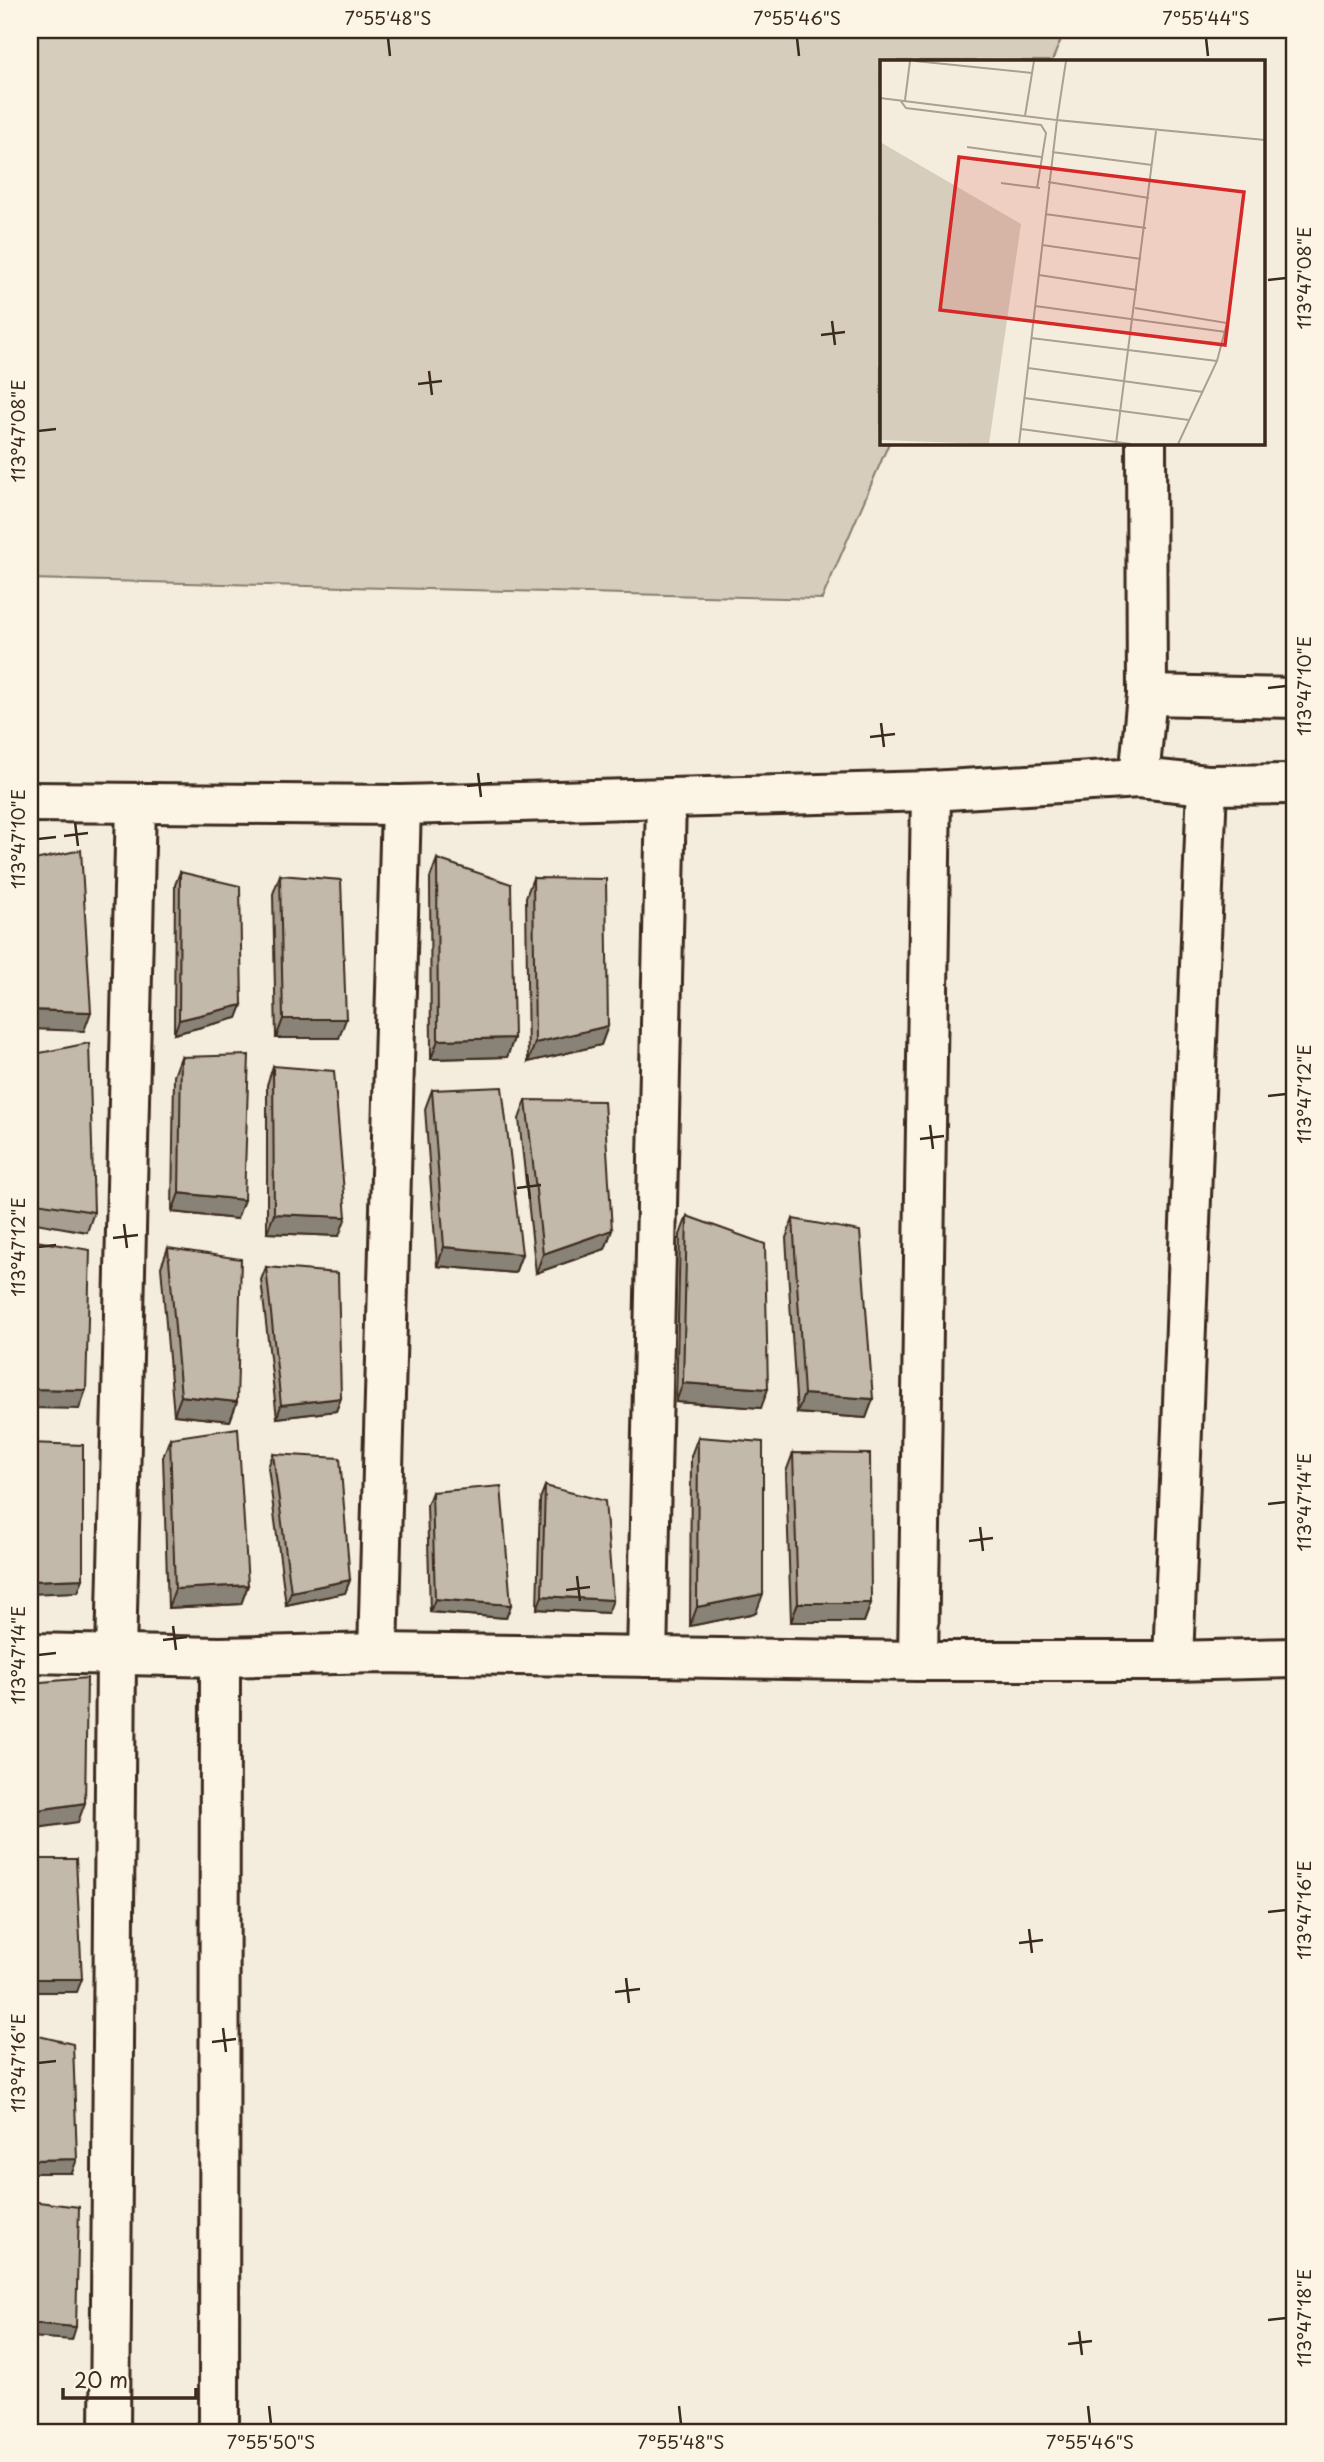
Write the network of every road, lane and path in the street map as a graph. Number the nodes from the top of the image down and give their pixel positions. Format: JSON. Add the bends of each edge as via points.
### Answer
{"nodes":[{"id":1,"x":1146,"y":444,"type":"edge"},
{"id":2,"x":1147,"y":695,"type":"junction"},
{"id":3,"x":1294,"y":698,"type":"edge"},
{"id":4,"x":1139,"y":778,"type":"junction"},
{"id":5,"x":1294,"y":784,"type":"edge"},
{"id":6,"x":1207,"y":785,"type":"junction"},
{"id":7,"x":931,"y":791,"type":"junction"},
{"id":8,"x":666,"y":799,"type":"junction"},
{"id":9,"x":30,"y":802,"type":"edge"},
{"id":10,"x":136,"y":803,"type":"junction"},
{"id":11,"x":401,"y":804,"type":"junction"},
{"id":12,"x":30,"y":1653,"type":"edge"},
{"id":13,"x":378,"y":1653,"type":"junction"},
{"id":14,"x":116,"y":1655,"type":"junction"},
{"id":15,"x":220,"y":1657,"type":"junction"},
{"id":16,"x":647,"y":1657,"type":"junction"},
{"id":17,"x":1294,"y":1658,"type":"edge"},
{"id":18,"x":918,"y":1661,"type":"junction"},
{"id":19,"x":1173,"y":1661,"type":"junction"},
{"id":20,"x":110,"y":2432,"type":"edge"},
{"id":21,"x":216,"y":2432,"type":"edge"}],
"edges":[{"from":1,"to":2,"type":"street"},
{"from":2,"to":3,"type":"street"},
{"from":2,"to":4,"type":"street"},
{"from":4,"to":6,"type":"street"},
{"from":4,"to":7,"type":"street"},
{"from":5,"to":6,"type":"street"},
{"from":6,"to":19,"type":"street"},
{"from":7,"to":8,"type":"street"},
{"from":7,"to":18,"type":"street"},
{"from":8,"to":11,"type":"street"},
{"from":8,"to":16,"type":"street"},
{"from":9,"to":10,"type":"street"},
{"from":10,"to":11,"type":"street"},
{"from":10,"to":14,"type":"street"},
{"from":11,"to":13,"type":"street"},
{"from":12,"to":14,"type":"street"},
{"from":13,"to":15,"type":"street"},
{"from":13,"to":16,"type":"street"},
{"from":14,"to":15,"type":"street"},
{"from":14,"to":20,"type":"street"},
{"from":15,"to":21,"type":"street"},
{"from":16,"to":18,"type":"street"},
{"from":17,"to":19,"type":"street"},
{"from":18,"to":19,"type":"street"}]}
